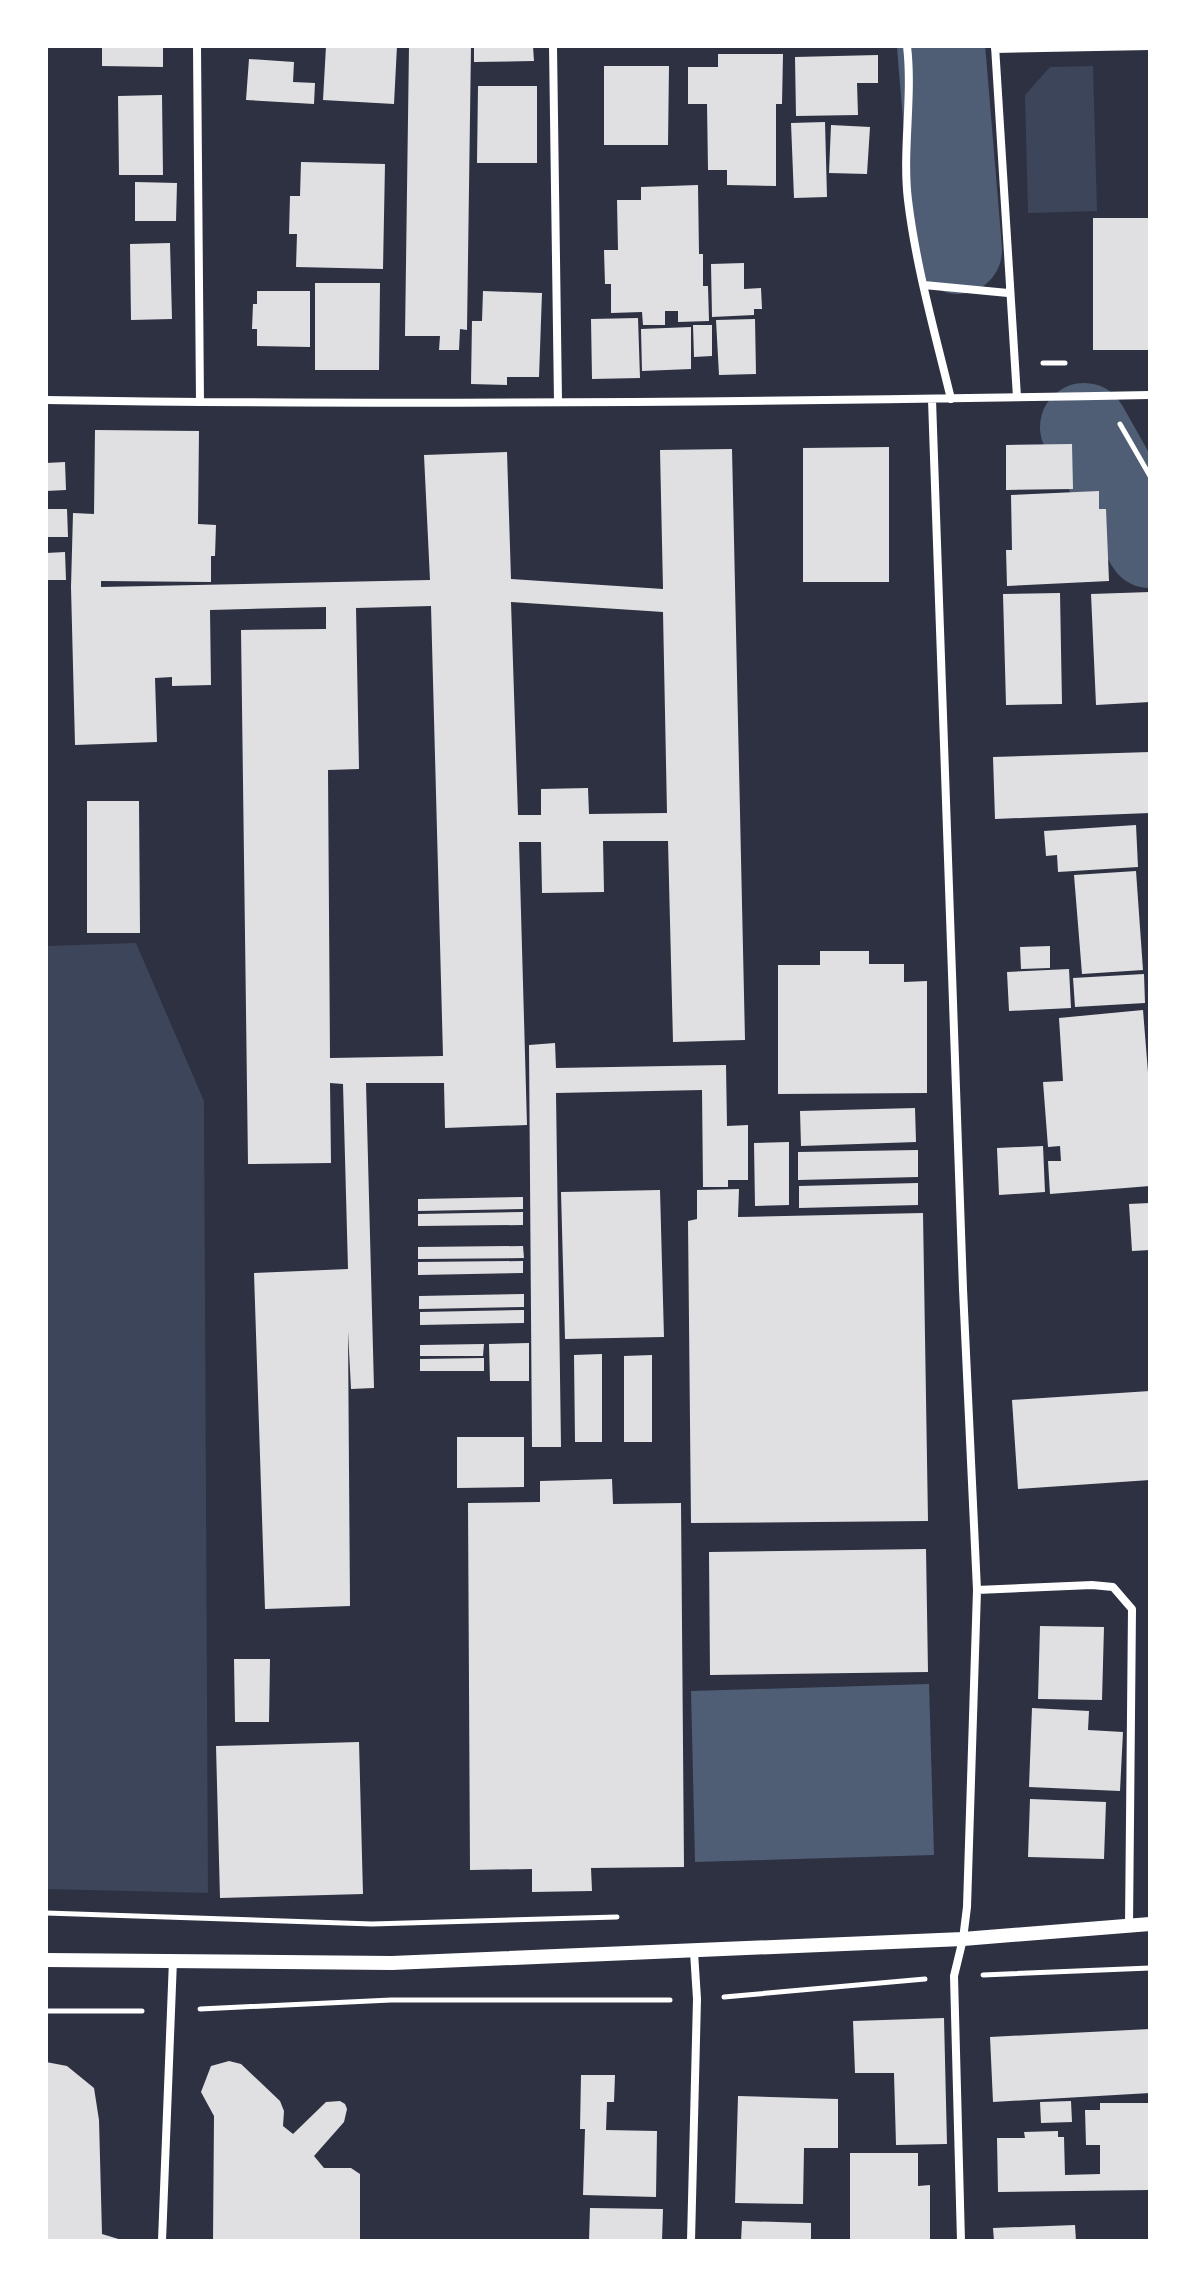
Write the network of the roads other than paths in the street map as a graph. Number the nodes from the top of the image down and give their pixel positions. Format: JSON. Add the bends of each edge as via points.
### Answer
{"nodes":[{"id":1,"x":197,"y":46,"type":"edge"},
{"id":2,"x":553,"y":46,"type":"edge"},
{"id":3,"x":907,"y":46,"type":"edge"},
{"id":4,"x":1150,"y":46,"type":"edge"},
{"id":5,"x":995,"y":47,"type":"edge"},
{"id":6,"x":924,"y":285,"type":"junction"},
{"id":7,"x":1008,"y":293,"type":"junction"},
{"id":8,"x":1150,"y":395,"type":"edge"},
{"id":9,"x":1017,"y":397,"type":"junction"},
{"id":10,"x":951,"y":399,"type":"junction"},
{"id":11,"x":46,"y":400,"type":"edge"},
{"id":12,"x":932,"y":400,"type":"junction"},
{"id":13,"x":558,"y":401,"type":"junction"},
{"id":14,"x":200,"y":402,"type":"junction"},
{"id":15,"x":977,"y":1590,"type":"junction"},
{"id":16,"x":1150,"y":1924,"type":"edge"},
{"id":17,"x":1129,"y":1926,"type":"junction"},
{"id":18,"x":963,"y":1939,"type":"junction"},
{"id":19,"x":694,"y":1952,"type":"junction"},
{"id":20,"x":46,"y":1960,"type":"edge"},
{"id":21,"x":173,"y":1960,"type":"junction"},
{"id":22,"x":162,"y":2241,"type":"edge"},
{"id":23,"x":691,"y":2241,"type":"edge"},
{"id":24,"x":961,"y":2241,"type":"edge"}],
"edges":[{"from":1,"to":14,"type":"street"},
{"from":2,"to":13,"type":"street"},
{"from":3,"to":6,"type":"street","via":[[908,198]]},
{"from":4,"to":5,"type":"street"},
{"from":5,"to":7,"type":"street"},
{"from":6,"to":7,"type":"street"},
{"from":6,"to":10,"type":"street"},
{"from":7,"to":9,"type":"street"},
{"from":8,"to":9,"type":"street"},
{"from":9,"to":10,"type":"street"},
{"from":10,"to":12,"type":"street"},
{"from":11,"to":14,"type":"street"},
{"from":12,"to":13,"type":"street"},
{"from":12,"to":15,"type":"street"},
{"from":13,"to":14,"type":"street"},
{"from":15,"to":17,"type":"street","via":[[1113,1587],[1132,1609]]},
{"from":15,"to":18,"type":"street"},
{"from":16,"to":17,"type":"street"},
{"from":17,"to":18,"type":"street"},
{"from":18,"to":19,"type":"street"},
{"from":18,"to":24,"type":"street","via":[[954,1976]]},
{"from":19,"to":21,"type":"street","via":[[392,1963]]},
{"from":19,"to":23,"type":"street"},
{"from":20,"to":21,"type":"street"},
{"from":21,"to":22,"type":"street"}]}
